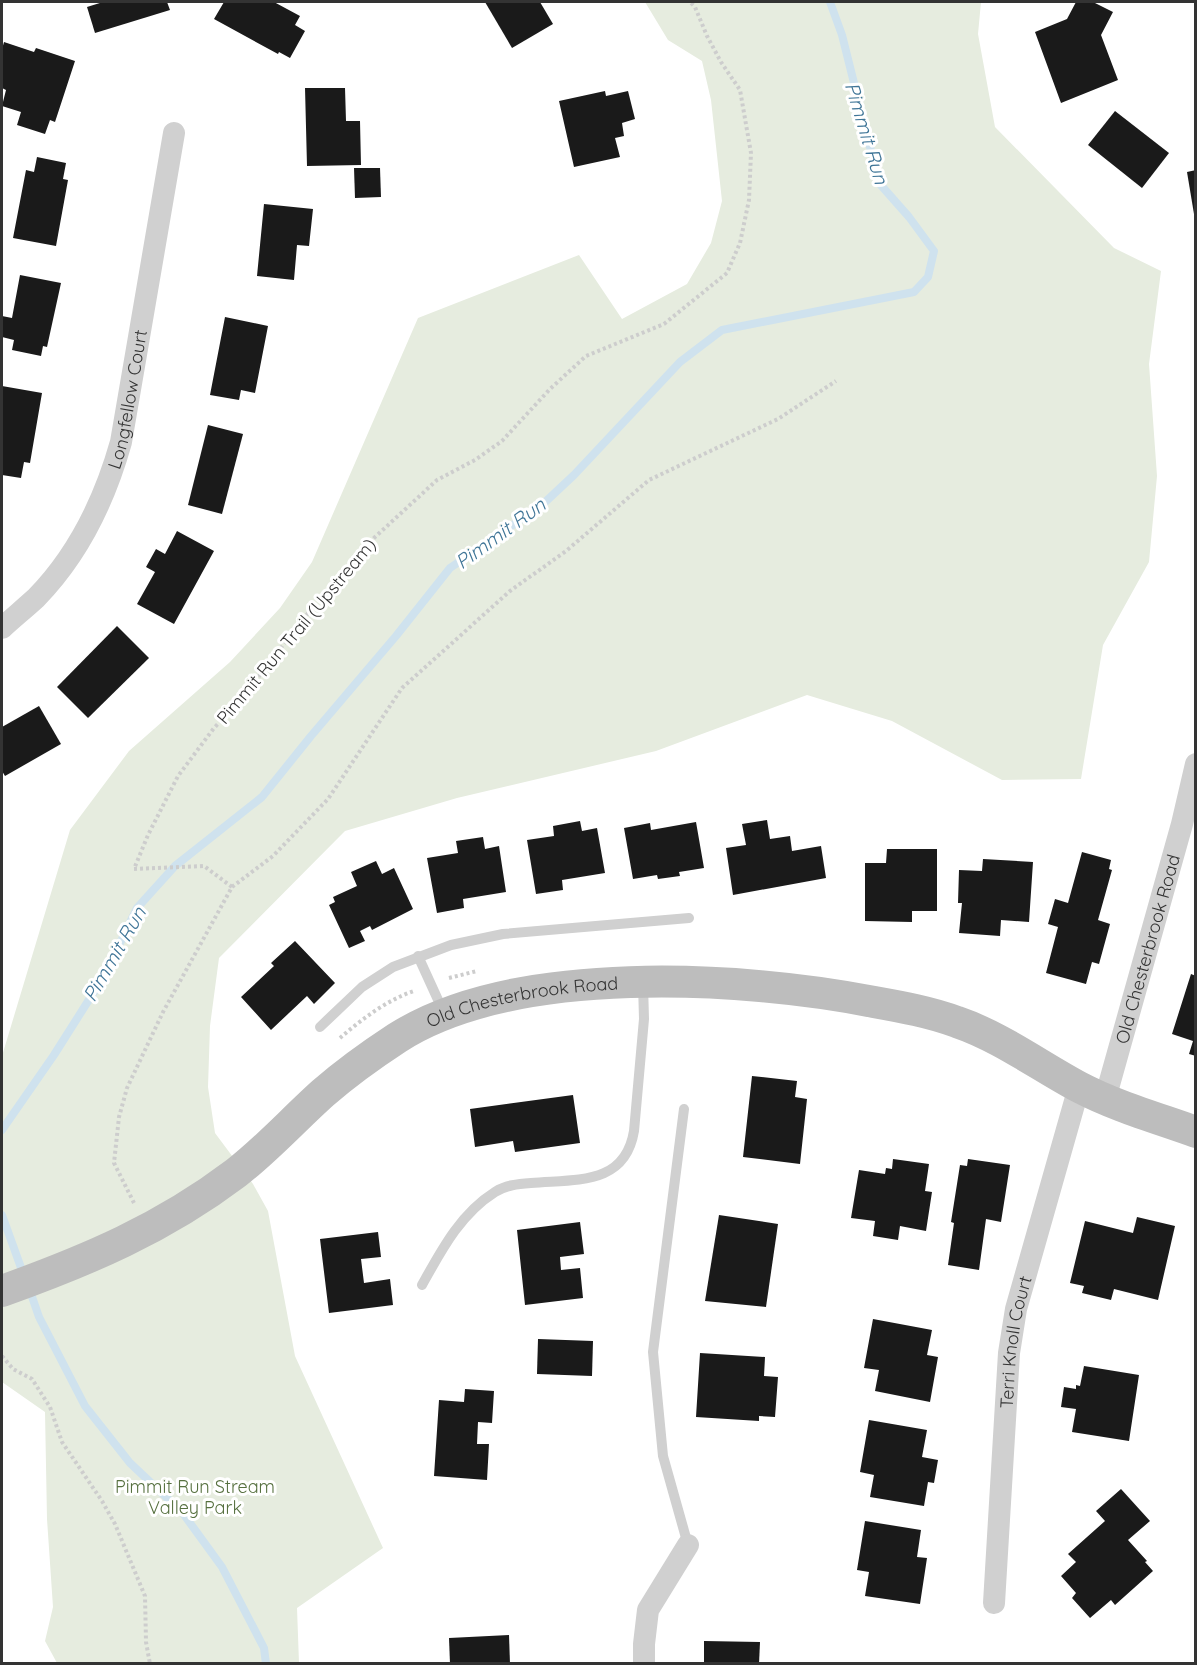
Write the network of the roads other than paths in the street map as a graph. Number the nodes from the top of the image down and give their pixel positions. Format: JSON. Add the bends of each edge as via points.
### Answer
{"nodes":[{"id":1,"x":174,"y":133,"type":"dead end"},
{"id":2,"x":2,"y":628,"type":"edge"},
{"id":3,"x":1196,"y":764,"type":"edge"},
{"id":4,"x":689,"y":918,"type":"dead end"},
{"id":5,"x":418,"y":956,"type":"junction"},
{"id":6,"x":643,"y":982,"type":"junction"},
{"id":7,"x":445,"y":1015,"type":"junction"},
{"id":8,"x":320,"y":1027,"type":"dead end"},
{"id":9,"x":1092,"y":1093,"type":"junction"},
{"id":10,"x":684,"y":1109,"type":"dead end"},
{"id":11,"x":1196,"y":1132,"type":"edge"},
{"id":12,"x":422,"y":1286,"type":"dead end"},
{"id":13,"x":2,"y":1291,"type":"edge"},
{"id":14,"x":688,"y":1545,"type":"joint"},
{"id":15,"x":994,"y":1603,"type":"dead end"},
{"id":16,"x":644,"y":1664,"type":"edge"}],
"edges":[{"from":1,"to":2,"type":"street","name":"Longfellow Court","via":[[114,469],[94,516],[70,556],[37,597]]},
{"from":3,"to":9,"type":"street","name":"Old Chesterbrook Road","via":[[1182,824]]},
{"from":4,"to":5,"type":"lane","via":[[502,934]]},
{"from":5,"to":7,"type":"lane"},
{"from":5,"to":8,"type":"lane","via":[[362,987]]},
{"from":6,"to":7,"type":"street","name":"Old Chesterbrook Road","via":[[508,995]]},
{"from":6,"to":9,"type":"street","name":"Old Chesterbrook Road","via":[[764,985],[913,1010],[969,1027]]},
{"from":6,"to":12,"type":"lane","via":[[644,1019],[634,1131],[631,1148],[622,1162],[591,1177],[511,1185],[497,1191],[450,1235]]},
{"from":7,"to":13,"type":"street","name":"Old Chesterbrook Road","via":[[402,1035],[359,1063],[238,1172],[183,1210],[126,1242]]},
{"from":9,"to":11,"type":"street","name":"Old Chesterbrook Road"},
{"from":9,"to":15,"type":"street","name":"Terri Knoll Court","via":[[1016,1309],[1009,1353]]},
{"from":10,"to":14,"type":"lane","via":[[653,1352],[663,1456]]},
{"from":14,"to":16,"type":"street","via":[[648,1610]]}]}
